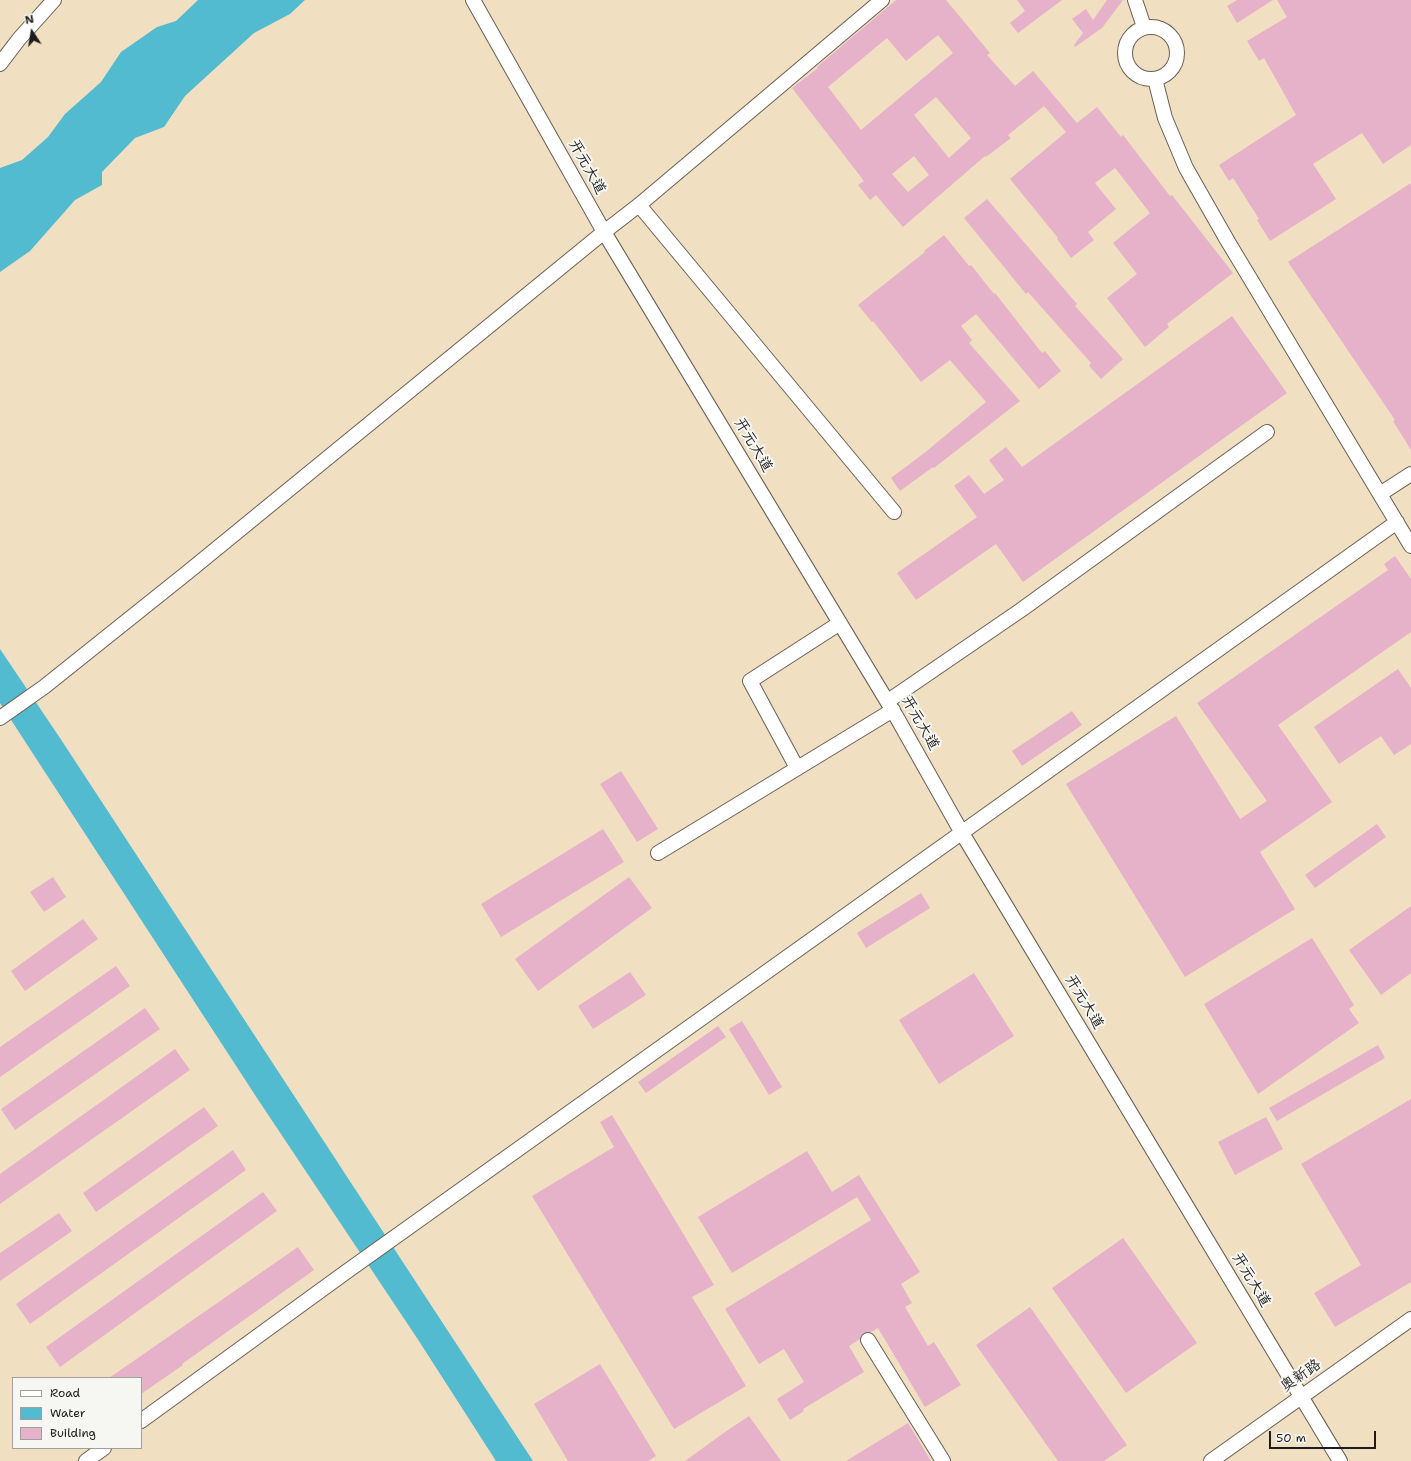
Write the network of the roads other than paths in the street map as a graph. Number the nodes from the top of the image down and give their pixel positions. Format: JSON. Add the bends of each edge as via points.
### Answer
{"nodes":[{"id":1,"x":54,"y":0,"type":"edge"},
{"id":2,"x":473,"y":0,"type":"edge"},
{"id":3,"x":882,"y":0,"type":"edge"},
{"id":4,"x":1135,"y":0,"type":"edge"},
{"id":5,"x":1144,"y":27,"type":"junction"},
{"id":6,"x":0,"y":64,"type":"edge"},
{"id":7,"x":1155,"y":79,"type":"junction"},
{"id":8,"x":639,"y":206,"type":"junction"},
{"id":9,"x":604,"y":232,"type":"junction"},
{"id":10,"x":1267,"y":432,"type":"dead end"},
{"id":11,"x":1411,"y":474,"type":"edge"},
{"id":12,"x":1380,"y":494,"type":"junction"},
{"id":13,"x":894,"y":512,"type":"dead end"},
{"id":14,"x":1397,"y":522,"type":"junction"},
{"id":15,"x":1411,"y":546,"type":"edge"},
{"id":16,"x":840,"y":623,"type":"junction"},
{"id":17,"x":890,"y":706,"type":"junction"},
{"id":18,"x":0,"y":718,"type":"edge"},
{"id":19,"x":797,"y":768,"type":"junction"},
{"id":20,"x":962,"y":833,"type":"junction"},
{"id":21,"x":658,"y":853,"type":"dead end"},
{"id":22,"x":1411,"y":1319,"type":"edge"},
{"id":23,"x":868,"y":1340,"type":"dead end"},
{"id":24,"x":142,"y":1420,"type":"edge"},
{"id":25,"x":103,"y":1449,"type":"edge"},
{"id":26,"x":86,"y":1461,"type":"edge"},
{"id":27,"x":943,"y":1461,"type":"edge"},
{"id":28,"x":1211,"y":1461,"type":"edge"},
{"id":29,"x":1340,"y":1461,"type":"edge"}],
"edges":[{"from":1,"to":6,"type":"street"},
{"from":2,"to":9,"type":"street","name":"开元大道"},
{"from":3,"to":8,"type":"street"},
{"from":4,"to":5,"type":"street"},
{"from":5,"to":7,"type":"street","via":[[1134,33],[1127,42],[1124,51],[1126,61],[1137,76]]},
{"from":5,"to":7,"type":"street","via":[[1166,31],[1174,39],[1178,50],[1177,60],[1172,69],[1165,76]]},
{"from":7,"to":12,"type":"street","via":[[1165,118],[1186,168]]},
{"from":8,"to":9,"type":"street"},
{"from":8,"to":13,"type":"street"},
{"from":9,"to":16,"type":"street","name":"开元大道"},
{"from":9,"to":18,"type":"street","via":[[213,552],[44,687]]},
{"from":10,"to":17,"type":"street"},
{"from":11,"to":12,"type":"street"},
{"from":12,"to":14,"type":"street"},
{"from":14,"to":15,"type":"street"},
{"from":14,"to":20,"type":"street"},
{"from":16,"to":17,"type":"street","name":"开元大道"},
{"from":16,"to":19,"type":"street","via":[[750,681]]},
{"from":17,"to":19,"type":"street"},
{"from":17,"to":20,"type":"street","name":"开元大道"},
{"from":19,"to":21,"type":"street"},
{"from":20,"to":24,"type":"street"},
{"from":20,"to":29,"type":"street","name":"开元大道"},
{"from":22,"to":28,"type":"street","name":"奥新路"},
{"from":23,"to":27,"type":"street"},
{"from":25,"to":26,"type":"street"}]}
